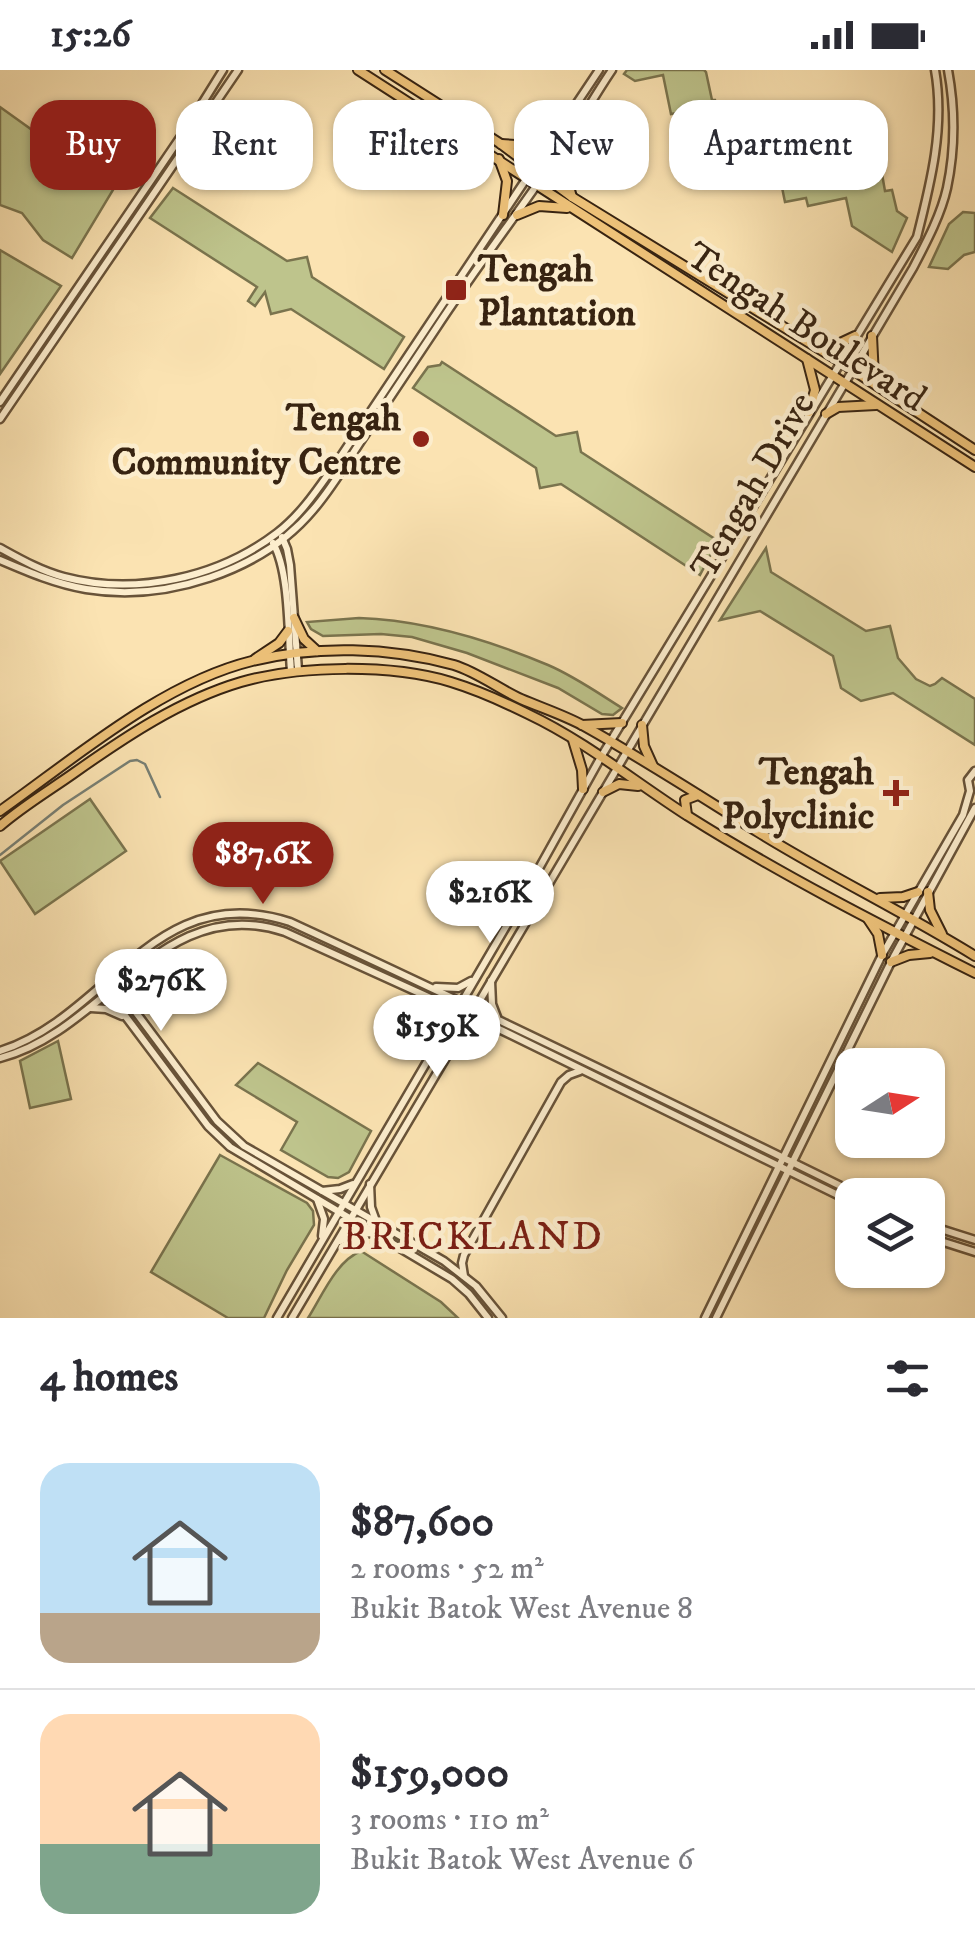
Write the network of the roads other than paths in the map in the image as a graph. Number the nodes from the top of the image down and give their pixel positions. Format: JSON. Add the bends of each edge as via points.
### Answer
{"nodes":[{"id":1,"x":223,"y":70,"type":"edge"},
{"id":2,"x":238,"y":70,"type":"edge"},
{"id":3,"x":358,"y":70,"type":"edge"},
{"id":4,"x":385,"y":70,"type":"edge"},
{"id":5,"x":599,"y":70,"type":"edge"},
{"id":6,"x":612,"y":70,"type":"edge"},
{"id":7,"x":935,"y":70,"type":"edge"},
{"id":8,"x":948,"y":70,"type":"edge"},
{"id":9,"x":579,"y":100,"type":"edge"},
{"id":10,"x":593,"y":100,"type":"edge"},
{"id":11,"x":501,"y":144,"type":"junction"},
{"id":12,"x":514,"y":145,"type":"edge"},
{"id":13,"x":514,"y":154,"type":"edge"},
{"id":14,"x":499,"y":160,"type":"junction"},
{"id":15,"x":514,"y":169,"type":"edge"},
{"id":16,"x":520,"y":190,"type":"edge"},
{"id":17,"x":534,"y":190,"type":"edge"},
{"id":18,"x":545,"y":190,"type":"edge"},
{"id":19,"x":562,"y":190,"type":"edge"},
{"id":20,"x":570,"y":190,"type":"edge"},
{"id":21,"x":572,"y":197,"type":"junction"},
{"id":22,"x":144,"y":198,"type":"junction"},
{"id":23,"x":572,"y":208,"type":"junction"},
{"id":24,"x":503,"y":215,"type":"junction"},
{"id":25,"x":517,"y":215,"type":"junction"},
{"id":26,"x":855,"y":336,"type":"junction"},
{"id":27,"x":872,"y":336,"type":"junction"},
{"id":28,"x":805,"y":340,"type":"junction"},
{"id":29,"x":807,"y":358,"type":"junction"},
{"id":30,"x":839,"y":361,"type":"junction"},
{"id":31,"x":852,"y":370,"type":"junction"},
{"id":32,"x":832,"y":374,"type":"junction"},
{"id":33,"x":844,"y":382,"type":"junction"},
{"id":34,"x":880,"y":389,"type":"junction"},
{"id":35,"x":0,"y":402,"type":"edge"},
{"id":36,"x":881,"y":405,"type":"junction"},
{"id":37,"x":810,"y":412,"type":"junction"},
{"id":38,"x":826,"y":414,"type":"junction"},
{"id":39,"x":0,"y":418,"type":"edge"},
{"id":40,"x":975,"y":450,"type":"edge"},
{"id":41,"x":341,"y":464,"type":"junction"},
{"id":42,"x":975,"y":467,"type":"edge"},
{"id":43,"x":280,"y":536,"type":"junction"},
{"id":44,"x":272,"y":541,"type":"junction"},
{"id":45,"x":0,"y":548,"type":"edge"},
{"id":46,"x":0,"y":560,"type":"edge"},
{"id":47,"x":294,"y":618,"type":"junction"},
{"id":48,"x":288,"y":630,"type":"junction"},
{"id":49,"x":317,"y":652,"type":"junction"},
{"id":50,"x":293,"y":654,"type":"junction"},
{"id":51,"x":252,"y":661,"type":"junction"},
{"id":52,"x":295,"y":670,"type":"junction"},
{"id":53,"x":622,"y":723,"type":"junction"},
{"id":54,"x":582,"y":725,"type":"junction"},
{"id":55,"x":642,"y":725,"type":"junction"},
{"id":56,"x":573,"y":740,"type":"junction"},
{"id":57,"x":610,"y":742,"type":"junction"},
{"id":58,"x":626,"y":752,"type":"junction"},
{"id":59,"x":601,"y":757,"type":"junction"},
{"id":60,"x":653,"y":766,"type":"junction"},
{"id":61,"x":617,"y":768,"type":"junction"},
{"id":62,"x":975,"y":771,"type":"edge"},
{"id":63,"x":647,"y":788,"type":"junction"},
{"id":64,"x":582,"y":789,"type":"junction"},
{"id":65,"x":604,"y":792,"type":"junction"},
{"id":66,"x":972,"y":793,"type":"edge"},
{"id":67,"x":698,"y":794,"type":"junction"},
{"id":68,"x":975,"y":808,"type":"edge"},
{"id":69,"x":0,"y":811,"type":"edge"},
{"id":70,"x":687,"y":815,"type":"junction"},
{"id":71,"x":0,"y":826,"type":"edge"},
{"id":72,"x":772,"y":841,"type":"junction"},
{"id":73,"x":762,"y":860,"type":"junction"},
{"id":74,"x":923,"y":892,"type":"junction"},
{"id":75,"x":876,"y":898,"type":"junction"},
{"id":76,"x":865,"y":916,"type":"junction"},
{"id":77,"x":909,"y":917,"type":"junction"},
{"id":78,"x":900,"y":934,"type":"junction"},
{"id":79,"x":943,"y":936,"type":"junction"},
{"id":80,"x":935,"y":952,"type":"junction"},
{"id":81,"x":882,"y":956,"type":"junction"},
{"id":82,"x":975,"y":956,"type":"edge"},
{"id":83,"x":891,"y":962,"type":"junction"},
{"id":84,"x":138,"y":970,"type":"junction"},
{"id":85,"x":975,"y":973,"type":"edge"},
{"id":86,"x":476,"y":977,"type":"junction"},
{"id":87,"x":111,"y":978,"type":"junction"},
{"id":88,"x":492,"y":979,"type":"junction"},
{"id":89,"x":102,"y":985,"type":"junction"},
{"id":90,"x":117,"y":986,"type":"junction"},
{"id":91,"x":430,"y":986,"type":"junction"},
{"id":92,"x":108,"y":994,"type":"junction"},
{"id":93,"x":434,"y":1000,"type":"junction"},
{"id":94,"x":462,"y":1002,"type":"junction"},
{"id":95,"x":474,"y":1007,"type":"junction"},
{"id":96,"x":90,"y":1008,"type":"junction"},
{"id":97,"x":135,"y":1010,"type":"junction"},
{"id":98,"x":457,"y":1011,"type":"junction"},
{"id":99,"x":470,"y":1016,"type":"junction"},
{"id":100,"x":498,"y":1018,"type":"junction"},
{"id":101,"x":130,"y":1023,"type":"junction"},
{"id":102,"x":500,"y":1030,"type":"junction"},
{"id":103,"x":455,"y":1041,"type":"junction"},
{"id":104,"x":435,"y":1049,"type":"junction"},
{"id":105,"x":0,"y":1050,"type":"edge"},
{"id":106,"x":0,"y":1058,"type":"edge"},
{"id":107,"x":560,"y":1061,"type":"junction"},
{"id":108,"x":581,"y":1071,"type":"junction"},
{"id":109,"x":561,"y":1082,"type":"junction"},
{"id":110,"x":779,"y":1163,"type":"junction"},
{"id":111,"x":790,"y":1167,"type":"junction"},
{"id":112,"x":355,"y":1183,"type":"junction"},
{"id":113,"x":370,"y":1183,"type":"junction"},
{"id":114,"x":835,"y":1186,"type":"edge"},
{"id":115,"x":835,"y":1192,"type":"edge"},
{"id":116,"x":319,"y":1195,"type":"junction"},
{"id":117,"x":341,"y":1207,"type":"junction"},
{"id":118,"x":353,"y":1214,"type":"junction"},
{"id":119,"x":377,"y":1222,"type":"junction"},
{"id":120,"x":945,"y":1231,"type":"edge"},
{"id":121,"x":378,"y":1234,"type":"junction"},
{"id":122,"x":964,"y":1237,"type":"junction"},
{"id":123,"x":322,"y":1240,"type":"junction"},
{"id":124,"x":975,"y":1240,"type":"edge"},
{"id":125,"x":945,"y":1243,"type":"edge"},
{"id":126,"x":334,"y":1245,"type":"junction"},
{"id":127,"x":961,"y":1248,"type":"junction"},
{"id":128,"x":975,"y":1252,"type":"edge"},
{"id":129,"x":464,"y":1255,"type":"junction"},
{"id":130,"x":444,"y":1261,"type":"junction"},
{"id":131,"x":464,"y":1276,"type":"junction"},
{"id":132,"x":277,"y":1318,"type":"edge"},
{"id":133,"x":292,"y":1318,"type":"edge"},
{"id":134,"x":488,"y":1318,"type":"edge"},
{"id":135,"x":502,"y":1318,"type":"edge"},
{"id":136,"x":704,"y":1318,"type":"edge"},
{"id":137,"x":716,"y":1318,"type":"edge"}],
"edges":[{"from":1,"to":22,"type":"street"},
{"from":2,"to":22,"type":"street"},
{"from":3,"to":14,"type":"main road","name":"Tengah Boulevard"},
{"from":4,"to":11,"type":"main road","name":"Tengah Boulevard"},
{"from":5,"to":9,"type":"street"},
{"from":6,"to":10,"type":"street"},
{"from":7,"to":26,"type":"street","name":"Tengah Drive","via":[[939,130],[916,237]]},
{"from":8,"to":27,"type":"street","name":"Tengah Drive","via":[[947,190],[927,242]]},
{"from":11,"to":12,"type":"main road"},
{"from":11,"to":13,"type":"main road","name":"Tengah Boulevard"},
{"from":14,"to":15,"type":"main road","name":"Tengah Boulevard"},
{"from":14,"to":24,"type":"main road","via":[[506,182]]},
{"from":16,"to":24,"type":"street"},
{"from":17,"to":25,"type":"street"},
{"from":18,"to":23,"type":"main road","name":"Tengah Boulevard"},
{"from":19,"to":21,"type":"main road","name":"Tengah Boulevard"},
{"from":20,"to":21,"type":"main road"},
{"from":21,"to":28,"type":"main road","name":"Tengah Boulevard"},
{"from":22,"to":35,"type":"street"},
{"from":22,"to":39,"type":"street"},
{"from":23,"to":25,"type":"main road","via":[[539,206]]},
{"from":23,"to":29,"type":"main road","name":"Tengah Boulevard"},
{"from":24,"to":41,"type":"street"},
{"from":25,"to":41,"type":"street"},
{"from":26,"to":28,"type":"main road","via":[[838,344]]},
{"from":26,"to":30,"type":"street","name":"Tengah Drive"},
{"from":27,"to":31,"type":"street","name":"Tengah Drive"},
{"from":27,"to":34,"type":"main road"},
{"from":28,"to":30,"type":"main road","name":"Tengah Boulevard"},
{"from":29,"to":32,"type":"main road","name":"Tengah Boulevard"},
{"from":29,"to":37,"type":"main road","via":[[814,390]]},
{"from":30,"to":31,"type":"main road","name":"Tengah Boulevard"},
{"from":30,"to":32,"type":"street","name":"Tengah Drive"},
{"from":31,"to":33,"type":"street","name":"Tengah Drive"},
{"from":31,"to":34,"type":"main road","name":"Tengah Boulevard"},
{"from":32,"to":33,"type":"main road","name":"Tengah Boulevard"},
{"from":32,"to":37,"type":"street","name":"Tengah Drive"},
{"from":33,"to":36,"type":"main road","name":"Tengah Boulevard"},
{"from":33,"to":38,"type":"street","name":"Tengah Drive"},
{"from":34,"to":40,"type":"main road","name":"Tengah Boulevard"},
{"from":36,"to":38,"type":"main road","via":[[848,405]]},
{"from":36,"to":42,"type":"main road","name":"Tengah Boulevard"},
{"from":37,"to":53,"type":"street","name":"Tengah Drive"},
{"from":38,"to":55,"type":"street","name":"Tengah Drive"},
{"from":41,"to":43,"type":"street","via":[[313,510]]},
{"from":43,"to":44,"type":"street"},
{"from":43,"to":47,"type":"street"},
{"from":44,"to":45,"type":"street","via":[[208,570],[128,584],[64,577]]},
{"from":44,"to":46,"type":"street","via":[[210,577],[157,590],[84,589]]},
{"from":44,"to":48,"type":"street","via":[[283,570]]},
{"from":47,"to":49,"type":"main road"},
{"from":47,"to":50,"type":"street"},
{"from":48,"to":50,"type":"street"},
{"from":48,"to":51,"type":"main road"},
{"from":49,"to":50,"type":"main road"},
{"from":49,"to":54,"type":"main road","via":[[366,650],[457,666]]},
{"from":50,"to":51,"type":"main road"},
{"from":50,"to":52,"type":"street"},
{"from":51,"to":69,"type":"main road","via":[[161,700]]},
{"from":52,"to":56,"type":"main road","via":[[368,670],[450,682],[530,714]]},
{"from":52,"to":71,"type":"main road","via":[[177,708]]},
{"from":53,"to":54,"type":"main road"},
{"from":53,"to":57,"type":"street","name":"Tengah Drive"},
{"from":54,"to":57,"type":"main road"},
{"from":55,"to":58,"type":"street","name":"Tengah Drive"},
{"from":55,"to":60,"type":"main road"},
{"from":56,"to":59,"type":"main road"},
{"from":56,"to":64,"type":"main road"},
{"from":57,"to":58,"type":"main road"},
{"from":57,"to":59,"type":"street","name":"Tengah Drive"},
{"from":58,"to":60,"type":"main road"},
{"from":58,"to":61,"type":"street","name":"Tengah Drive"},
{"from":59,"to":61,"type":"main road"},
{"from":59,"to":64,"type":"street","name":"Tengah Drive"},
{"from":60,"to":67,"type":"main road"},
{"from":61,"to":63,"type":"main road"},
{"from":61,"to":65,"type":"street","name":"Tengah Drive"},
{"from":62,"to":66,"type":"street","via":[[968,780]]},
{"from":63,"to":65,"type":"main road","via":[[625,783]]},
{"from":63,"to":70,"type":"main road"},
{"from":64,"to":86,"type":"street","name":"Tengah Drive"},
{"from":65,"to":88,"type":"street","name":"Tengah Drive"},
{"from":66,"to":74,"type":"street"},
{"from":67,"to":70,"type":"main road","via":[[686,800]]},
{"from":67,"to":72,"type":"main road"},
{"from":68,"to":74,"type":"street"},
{"from":70,"to":73,"type":"main road"},
{"from":72,"to":73,"type":"main road","via":[[772,853]]},
{"from":72,"to":75,"type":"main road"},
{"from":73,"to":76,"type":"main road"},
{"from":74,"to":75,"type":"main road"},
{"from":74,"to":77,"type":"street"},
{"from":74,"to":79,"type":"main road"},
{"from":75,"to":77,"type":"main road"},
{"from":76,"to":78,"type":"main road"},
{"from":76,"to":81,"type":"main road"},
{"from":77,"to":78,"type":"street"},
{"from":77,"to":79,"type":"main road"},
{"from":78,"to":80,"type":"main road"},
{"from":78,"to":81,"type":"street"},
{"from":78,"to":83,"type":"street"},
{"from":79,"to":82,"type":"main road"},
{"from":80,"to":83,"type":"main road"},
{"from":80,"to":85,"type":"main road"},
{"from":81,"to":110,"type":"street"},
{"from":83,"to":111,"type":"street"},
{"from":84,"to":90,"type":"street"},
{"from":84,"to":93,"type":"street","via":[[206,928],[259,924]]},
{"from":84,"to":97,"type":"street","via":[[130,993]]},
{"from":86,"to":91,"type":"street","via":[[458,988]]},
{"from":86,"to":94,"type":"street","name":"Tengah Drive"},
{"from":87,"to":89,"type":"street"},
{"from":87,"to":90,"type":"street"},
{"from":87,"to":91,"type":"street","via":[[160,936],[198,919],[240,912],[290,922]]},
{"from":88,"to":95,"type":"street","name":"Tengah Drive"},
{"from":88,"to":100,"type":"street"},
{"from":89,"to":92,"type":"street"},
{"from":89,"to":105,"type":"street","via":[[40,1032]]},
{"from":90,"to":92,"type":"street"},
{"from":90,"to":97,"type":"street"},
{"from":91,"to":94,"type":"street"},
{"from":92,"to":96,"type":"street"},
{"from":92,"to":101,"type":"street"},
{"from":93,"to":98,"type":"street"},
{"from":93,"to":104,"type":"street","via":[[440,1021]]},
{"from":94,"to":95,"type":"street"},
{"from":94,"to":98,"type":"street","name":"Tengah Drive"},
{"from":95,"to":99,"type":"street","name":"Tengah Drive"},
{"from":95,"to":100,"type":"street"},
{"from":96,"to":101,"type":"street","via":[[113,1010]]},
{"from":96,"to":106,"type":"street"},
{"from":97,"to":116,"type":"street","via":[[217,1121]]},
{"from":98,"to":99,"type":"street"},
{"from":98,"to":104,"type":"street","name":"Tengah Drive"},
{"from":99,"to":102,"type":"street"},
{"from":99,"to":103,"type":"street","name":"Tengah Drive"},
{"from":100,"to":110,"type":"street"},
{"from":101,"to":116,"type":"street","via":[[230,1147]]},
{"from":102,"to":103,"type":"street","via":[[474,1030]]},
{"from":102,"to":107,"type":"street"},
{"from":103,"to":113,"type":"street","name":"Tengah Drive"},
{"from":104,"to":112,"type":"street","name":"Tengah Drive"},
{"from":107,"to":108,"type":"street"},
{"from":107,"to":109,"type":"street"},
{"from":108,"to":109,"type":"street"},
{"from":108,"to":110,"type":"street"},
{"from":109,"to":129,"type":"street"},
{"from":110,"to":111,"type":"street"},
{"from":110,"to":136,"type":"street"},
{"from":111,"to":114,"type":"street"},
{"from":111,"to":115,"type":"street"},
{"from":111,"to":137,"type":"street"},
{"from":112,"to":116,"type":"street"},
{"from":112,"to":117,"type":"street","name":"Tengah Drive"},
{"from":113,"to":118,"type":"street","name":"Tengah Drive"},
{"from":113,"to":119,"type":"street"},
{"from":116,"to":117,"type":"street"},
{"from":116,"to":123,"type":"street"},
{"from":117,"to":118,"type":"street"},
{"from":117,"to":123,"type":"street","name":"Tengah Drive"},
{"from":118,"to":119,"type":"street"},
{"from":118,"to":121,"type":"street"},
{"from":118,"to":126,"type":"street","name":"Tengah Drive"},
{"from":119,"to":130,"type":"street"},
{"from":120,"to":122,"type":"street"},
{"from":121,"to":126,"type":"street","via":[[349,1235]]},
{"from":121,"to":134,"type":"street","via":[[452,1279]]},
{"from":122,"to":124,"type":"street"},
{"from":122,"to":127,"type":"street"},
{"from":123,"to":132,"type":"street","name":"Tengah Drive"},
{"from":125,"to":127,"type":"street"},
{"from":126,"to":133,"type":"street","name":"Tengah Drive"},
{"from":127,"to":128,"type":"street"},
{"from":129,"to":130,"type":"street"},
{"from":129,"to":131,"type":"street"},
{"from":130,"to":131,"type":"street"},
{"from":131,"to":135,"type":"street"}]}
